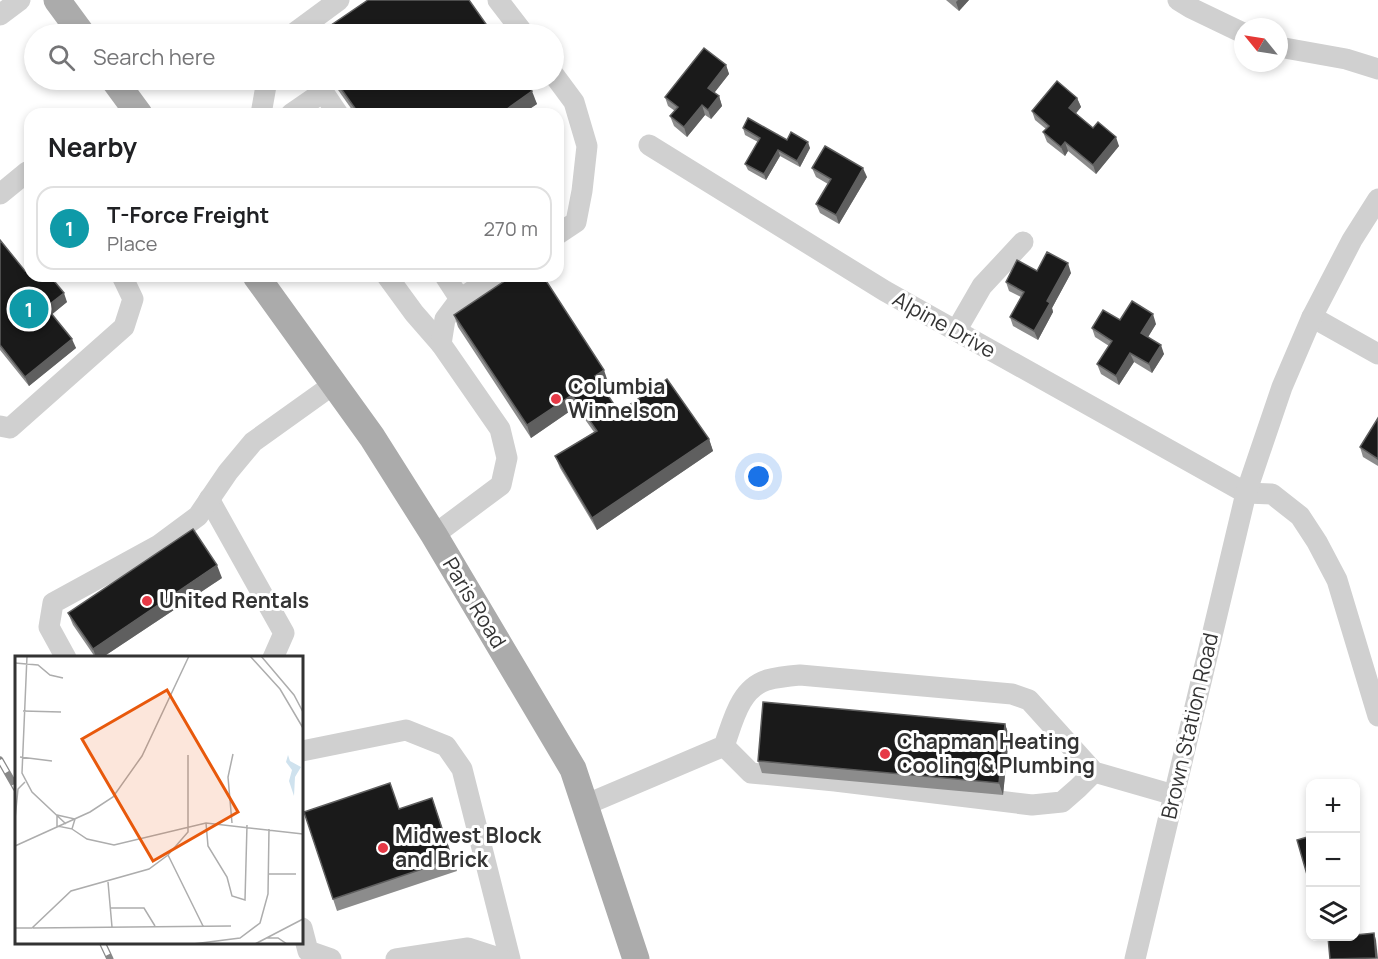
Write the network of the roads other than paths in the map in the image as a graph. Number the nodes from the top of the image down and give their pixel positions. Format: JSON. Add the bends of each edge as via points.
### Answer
{"nodes":[{"id":1,"x":20,"y":0,"type":"edge"},
{"id":2,"x":57,"y":0,"type":"edge"},
{"id":3,"x":339,"y":0,"type":"edge"},
{"id":4,"x":498,"y":0,"type":"edge"},
{"id":5,"x":1178,"y":0,"type":"edge"},
{"id":6,"x":0,"y":15,"type":"edge"},
{"id":7,"x":75,"y":24,"type":"edge"},
{"id":8,"x":307,"y":24,"type":"edge"},
{"id":9,"x":516,"y":24,"type":"edge"},
{"id":10,"x":1234,"y":29,"type":"edge"},
{"id":11,"x":1288,"y":49,"type":"edge"},
{"id":12,"x":1378,"y":69,"type":"edge"},
{"id":13,"x":564,"y":89,"type":"edge"},
{"id":14,"x":121,"y":90,"type":"edge"},
{"id":15,"x":266,"y":90,"type":"edge"},
{"id":16,"x":315,"y":90,"type":"edge"},
{"id":17,"x":322,"y":90,"type":"edge"},
{"id":18,"x":135,"y":108,"type":"edge"},
{"id":19,"x":265,"y":108,"type":"edge"},
{"id":20,"x":297,"y":108,"type":"edge"},
{"id":21,"x":334,"y":108,"type":"edge"},
{"id":22,"x":649,"y":145,"type":"dead end"},
{"id":23,"x":24,"y":174,"type":"edge"},
{"id":24,"x":0,"y":194,"type":"edge"},
{"id":25,"x":1378,"y":199,"type":"edge"},
{"id":26,"x":564,"y":230,"type":"edge"},
{"id":27,"x":1023,"y":242,"type":"dead end"},
{"id":28,"x":125,"y":282,"type":"edge"},
{"id":29,"x":260,"y":282,"type":"edge"},
{"id":30,"x":391,"y":282,"type":"edge"},
{"id":31,"x":449,"y":282,"type":"edge"},
{"id":32,"x":486,"y":282,"type":"edge"},
{"id":33,"x":460,"y":299,"type":"junction"},
{"id":34,"x":1312,"y":317,"type":"junction"},
{"id":35,"x":956,"y":331,"type":"junction"},
{"id":36,"x":441,"y":344,"type":"junction"},
{"id":37,"x":1378,"y":354,"type":"edge"},
{"id":38,"x":334,"y":384,"type":"junction"},
{"id":39,"x":0,"y":426,"type":"edge"},
{"id":40,"x":1246,"y":494,"type":"junction"},
{"id":41,"x":209,"y":499,"type":"junction"},
{"id":42,"x":434,"y":536,"type":"junction"},
{"id":43,"x":65,"y":656,"type":"edge"},
{"id":44,"x":273,"y":656,"type":"edge"},
{"id":45,"x":1378,"y":716,"type":"edge"},
{"id":46,"x":724,"y":746,"type":"junction"},
{"id":47,"x":303,"y":751,"type":"edge"},
{"id":48,"x":1094,"y":772,"type":"junction"},
{"id":49,"x":1174,"y":795,"type":"junction"},
{"id":50,"x":585,"y":805,"type":"junction"},
{"id":51,"x":303,"y":932,"type":"edge"},
{"id":52,"x":331,"y":959,"type":"edge"},
{"id":53,"x":396,"y":959,"type":"edge"},
{"id":54,"x":502,"y":959,"type":"edge"},
{"id":55,"x":510,"y":959,"type":"edge"},
{"id":56,"x":636,"y":959,"type":"edge"},
{"id":57,"x":1135,"y":959,"type":"edge"}],
"edges":[{"from":1,"to":6,"type":"street"},
{"from":2,"to":7,"type":"main road"},
{"from":3,"to":8,"type":"street"},
{"from":4,"to":9,"type":"street"},
{"from":5,"to":10,"type":"street"},
{"from":11,"to":12,"type":"street"},
{"from":13,"to":26,"type":"street","via":[[573,102],[587,146],[576,222]]},
{"from":14,"to":18,"type":"main road"},
{"from":15,"to":19,"type":"street"},
{"from":16,"to":20,"type":"street"},
{"from":17,"to":21,"type":"street"},
{"from":22,"to":35,"type":"street","name":"Alpine Drive"},
{"from":23,"to":24,"type":"street"},
{"from":25,"to":34,"type":"street","name":"Brown Station Road"},
{"from":27,"to":35,"type":"street","via":[[982,286]]},
{"from":28,"to":39,"type":"street","via":[[133,299],[124,327],[10,429]]},
{"from":29,"to":38,"type":"main road","name":"Paris Road"},
{"from":30,"to":36,"type":"street"},
{"from":31,"to":33,"type":"street"},
{"from":32,"to":33,"type":"street"},
{"from":33,"to":36,"type":"street","via":[[445,319]]},
{"from":34,"to":37,"type":"street"},
{"from":34,"to":40,"type":"street","name":"Brown Station Road","via":[[1282,387]]},
{"from":35,"to":40,"type":"street","name":"Alpine Drive"},
{"from":36,"to":42,"type":"street","via":[[500,429],[507,458],[501,485]]},
{"from":38,"to":41,"type":"street","via":[[253,442]]},
{"from":38,"to":42,"type":"main road","name":"Paris Road"},
{"from":40,"to":45,"type":"street","via":[[1272,494],[1300,516],[1317,542],[1337,580]]},
{"from":40,"to":49,"type":"street","name":"Brown Station Road"},
{"from":41,"to":43,"type":"street","via":[[198,516],[159,545],[53,603],[49,627]]},
{"from":41,"to":44,"type":"street","via":[[284,633]]},
{"from":42,"to":50,"type":"main road","name":"Paris Road","via":[[573,769]]},
{"from":46,"to":48,"type":"street","via":[[751,773],[1032,805],[1062,802]]},
{"from":46,"to":48,"type":"street","via":[[742,700],[759,683],[809,675],[1012,694],[1029,700]]},
{"from":46,"to":50,"type":"street"},
{"from":47,"to":55,"type":"street","via":[[406,729],[446,746],[462,769]]},
{"from":48,"to":49,"type":"street"},
{"from":49,"to":57,"type":"street","name":"Brown Station Road"},
{"from":50,"to":56,"type":"main road","name":"Paris Road"},
{"from":51,"to":52,"type":"street","via":[[308,951]]},
{"from":53,"to":54,"type":"street","via":[[468,948]]}]}
